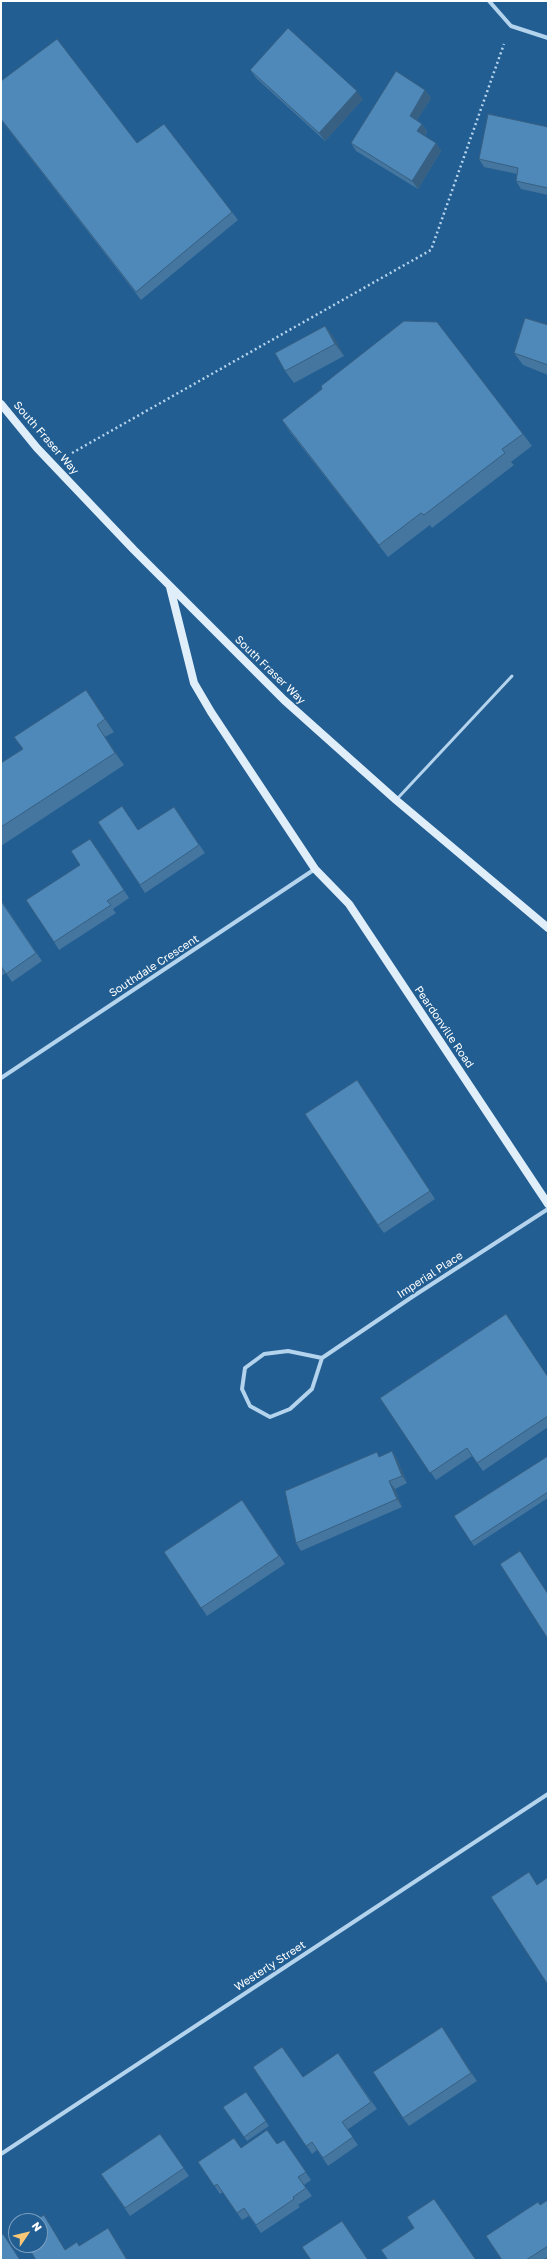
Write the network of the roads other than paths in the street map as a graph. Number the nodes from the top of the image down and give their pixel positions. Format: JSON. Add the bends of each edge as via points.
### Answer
{"nodes":[{"id":1,"x":489,"y":1,"type":"edge"},
{"id":2,"x":548,"y":38,"type":"edge"},
{"id":3,"x":1,"y":404,"type":"edge"},
{"id":4,"x":170,"y":586,"type":"junction"},
{"id":5,"x":512,"y":676,"type":"dead end"},
{"id":6,"x":396,"y":800,"type":"junction"},
{"id":7,"x":315,"y":869,"type":"junction"},
{"id":8,"x":548,"y":928,"type":"edge"},
{"id":9,"x":1,"y":1078,"type":"edge"},
{"id":10,"x":548,"y":1204,"type":"edge"},
{"id":11,"x":548,"y":1209,"type":"edge"},
{"id":12,"x":322,"y":1358,"type":"junction"},
{"id":13,"x":548,"y":1794,"type":"edge"},
{"id":14,"x":1,"y":2154,"type":"edge"}],
"edges":[{"from":1,"to":2,"type":"street","via":[[511,26]]},
{"from":3,"to":4,"type":"main road","name":"South Fraser Way","via":[[53,465]]},
{"from":4,"to":6,"type":"main road","name":"South Fraser Way","via":[[284,700]]},
{"from":4,"to":7,"type":"main road","name":"Peardonville Road","via":[[194,682],[211,712]]},
{"from":5,"to":6,"type":"lane"},
{"from":6,"to":8,"type":"main road","name":"South Fraser Way"},
{"from":7,"to":9,"type":"street","name":"Southdale Crescent"},
{"from":7,"to":10,"type":"main road","name":"Peardonville Road","via":[[349,904]]},
{"from":11,"to":12,"type":"street","name":"Imperial Place","via":[[412,1296]]},
{"from":12,"to":12,"type":"street","via":[[312,1389],[290,1409],[270,1417],[250,1406],[242,1389],[245,1368],[264,1354],[288,1351]]},
{"from":13,"to":14,"type":"street","name":"Westerly Street"}]}
